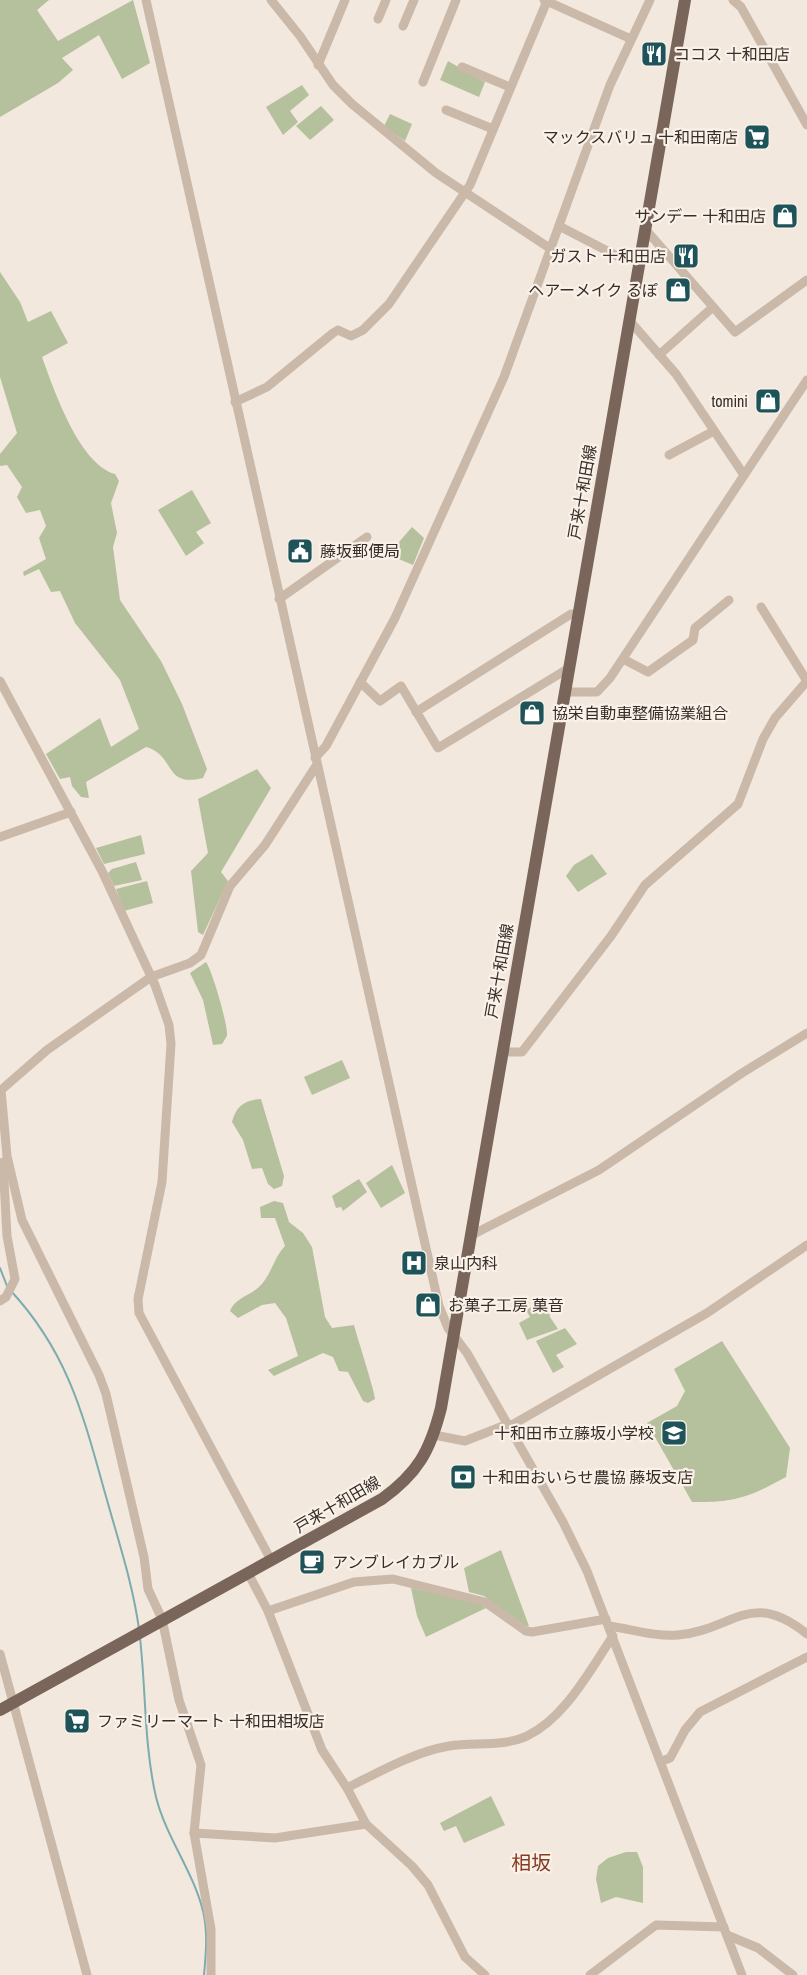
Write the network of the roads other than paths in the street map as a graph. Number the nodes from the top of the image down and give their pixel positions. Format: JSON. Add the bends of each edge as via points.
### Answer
{"nodes":[{"id":1,"x":146,"y":0,"type":"edge"},
{"id":2,"x":271,"y":0,"type":"edge"},
{"id":3,"x":345,"y":0,"type":"edge"},
{"id":4,"x":386,"y":0,"type":"edge"},
{"id":5,"x":414,"y":0,"type":"edge"},
{"id":6,"x":456,"y":0,"type":"edge"},
{"id":7,"x":650,"y":0,"type":"edge"},
{"id":8,"x":685,"y":0,"type":"edge"},
{"id":9,"x":734,"y":0,"type":"edge"},
{"id":10,"x":546,"y":1,"type":"edge"},
{"id":11,"x":378,"y":19,"type":"dead end"},
{"id":12,"x":403,"y":26,"type":"dead end"},
{"id":13,"x":631,"y":39,"type":"junction"},
{"id":14,"x":318,"y":64,"type":"junction"},
{"id":15,"x":462,"y":67,"type":"dead end"},
{"id":16,"x":423,"y":82,"type":"dead end"},
{"id":17,"x":510,"y":87,"type":"junction"},
{"id":18,"x":446,"y":110,"type":"dead end"},
{"id":19,"x":807,"y":125,"type":"edge"},
{"id":20,"x":493,"y":129,"type":"junction"},
{"id":21,"x":465,"y":193,"type":"junction"},
{"id":22,"x":559,"y":226,"type":"junction"},
{"id":23,"x":646,"y":230,"type":"junction"},
{"id":24,"x":551,"y":249,"type":"junction"},
{"id":25,"x":639,"y":261,"type":"junction"},
{"id":26,"x":807,"y":279,"type":"edge"},
{"id":27,"x":714,"y":307,"type":"junction"},
{"id":28,"x":629,"y":320,"type":"junction"},
{"id":29,"x":659,"y":354,"type":"junction"},
{"id":30,"x":807,"y":380,"type":"edge"},
{"id":31,"x":235,"y":402,"type":"junction"},
{"id":32,"x":712,"y":432,"type":"junction"},
{"id":33,"x":669,"y":455,"type":"dead end"},
{"id":34,"x":744,"y":475,"type":"junction"},
{"id":35,"x":367,"y":537,"type":"dead end"},
{"id":36,"x":279,"y":598,"type":"junction"},
{"id":37,"x":729,"y":600,"type":"dead end"},
{"id":38,"x":761,"y":607,"type":"dead end"},
{"id":39,"x":577,"y":615,"type":"junction"},
{"id":40,"x":623,"y":659,"type":"junction"},
{"id":41,"x":569,"y":668,"type":"junction"},
{"id":42,"x":0,"y":681,"type":"edge"},
{"id":43,"x":807,"y":681,"type":"edge"},
{"id":44,"x":360,"y":682,"type":"junction"},
{"id":45,"x":565,"y":692,"type":"junction"},
{"id":46,"x":416,"y":712,"type":"junction"},
{"id":47,"x":315,"y":762,"type":"junction"},
{"id":48,"x":72,"y":812,"type":"junction"},
{"id":49,"x":0,"y":837,"type":"edge"},
{"id":50,"x":151,"y":977,"type":"junction"},
{"id":51,"x":807,"y":1033,"type":"edge"},
{"id":52,"x":502,"y":1052,"type":"junction"},
{"id":53,"x":1,"y":1090,"type":"edge"},
{"id":54,"x":2,"y":1122,"type":"edge"},
{"id":55,"x":6,"y":1151,"type":"junction"},
{"id":56,"x":470,"y":1236,"type":"junction"},
{"id":57,"x":807,"y":1245,"type":"edge"},
{"id":58,"x":0,"y":1301,"type":"edge"},
{"id":59,"x":453,"y":1337,"type":"junction"},
{"id":60,"x":509,"y":1425,"type":"junction"},
{"id":61,"x":434,"y":1436,"type":"junction"},
{"id":62,"x":271,"y":1560,"type":"junction"},
{"id":63,"x":248,"y":1572,"type":"junction"},
{"id":64,"x":268,"y":1611,"type":"junction"},
{"id":65,"x":162,"y":1619,"type":"junction"},
{"id":66,"x":608,"y":1623,"type":"junction"},
{"id":67,"x":807,"y":1634,"type":"edge"},
{"id":68,"x":613,"y":1636,"type":"junction"},
{"id":69,"x":0,"y":1654,"type":"edge"},
{"id":70,"x":807,"y":1657,"type":"edge"},
{"id":71,"x":15,"y":1702,"type":"junction"},
{"id":72,"x":0,"y":1710,"type":"edge"},
{"id":73,"x":662,"y":1761,"type":"junction"},
{"id":74,"x":347,"y":1788,"type":"junction"},
{"id":75,"x":366,"y":1824,"type":"junction"},
{"id":76,"x":194,"y":1833,"type":"junction"},
{"id":77,"x":725,"y":1931,"type":"junction"},
{"id":78,"x":87,"y":1975,"type":"edge"},
{"id":79,"x":211,"y":1975,"type":"edge"},
{"id":80,"x":485,"y":1975,"type":"edge"},
{"id":81,"x":590,"y":1975,"type":"edge"},
{"id":82,"x":742,"y":1975,"type":"edge"},
{"id":83,"x":793,"y":1975,"type":"edge"}],
"edges":[{"from":1,"to":31,"type":"street"},
{"from":2,"to":14,"type":"street"},
{"from":3,"to":14,"type":"street"},
{"from":4,"to":11,"type":"street"},
{"from":5,"to":12,"type":"street"},
{"from":6,"to":16,"type":"street"},
{"from":7,"to":13,"type":"street"},
{"from":8,"to":23,"type":"main road","name":"戸来十和田線"},
{"from":9,"to":19,"type":"street"},
{"from":10,"to":13,"type":"street"},
{"from":10,"to":17,"type":"street"},
{"from":13,"to":22,"type":"street","via":[[610,85]]},
{"from":14,"to":21,"type":"street","via":[[352,104]]},
{"from":15,"to":17,"type":"street"},
{"from":17,"to":20,"type":"street"},
{"from":18,"to":20,"type":"street"},
{"from":20,"to":21,"type":"street"},
{"from":21,"to":24,"type":"street"},
{"from":21,"to":31,"type":"street","via":[[388,304],[363,330],[351,336],[338,330],[267,387]]},
{"from":22,"to":24,"type":"street"},
{"from":22,"to":25,"type":"street","via":[[621,258]]},
{"from":23,"to":25,"type":"main road","name":"戸来十和田線"},
{"from":23,"to":27,"type":"street"},
{"from":24,"to":44,"type":"street","via":[[490,409],[395,618]]},
{"from":25,"to":28,"type":"main road","name":"戸来十和田線"},
{"from":26,"to":27,"type":"street","via":[[735,332]]},
{"from":27,"to":29,"type":"street"},
{"from":28,"to":29,"type":"street"},
{"from":28,"to":39,"type":"main road","name":"戸来十和田線"},
{"from":29,"to":32,"type":"street"},
{"from":30,"to":34,"type":"street"},
{"from":31,"to":36,"type":"street"},
{"from":32,"to":33,"type":"street"},
{"from":32,"to":34,"type":"street"},
{"from":34,"to":40,"type":"street"},
{"from":35,"to":36,"type":"street"},
{"from":36,"to":47,"type":"street"},
{"from":37,"to":40,"type":"street","via":[[695,628],[693,640],[648,672]]},
{"from":38,"to":43,"type":"street"},
{"from":39,"to":41,"type":"main road","name":"戸来十和田線"},
{"from":39,"to":46,"type":"street","via":[[571,614]]},
{"from":40,"to":45,"type":"street","via":[[597,692]]},
{"from":41,"to":45,"type":"main road","name":"戸来十和田線"},
{"from":41,"to":46,"type":"street","via":[[438,748]]},
{"from":42,"to":48,"type":"street"},
{"from":43,"to":52,"type":"street","via":[[771,725],[738,804],[645,885],[522,1052]]},
{"from":44,"to":46,"type":"street","via":[[381,701],[401,686]]},
{"from":44,"to":47,"type":"street"},
{"from":45,"to":52,"type":"main road","name":"戸来十和田線"},
{"from":47,"to":50,"type":"street","via":[[265,845],[230,886],[201,955]]},
{"from":47,"to":59,"type":"street","via":[[439,1306]]},
{"from":48,"to":49,"type":"street"},
{"from":48,"to":50,"type":"street"},
{"from":50,"to":53,"type":"street","via":[[47,1050]]},
{"from":50,"to":62,"type":"street","via":[[167,1015],[171,1044],[162,1182],[138,1299],[139,1313]]},
{"from":51,"to":56,"type":"street","via":[[742,1072],[599,1170]]},
{"from":52,"to":56,"type":"main road","name":"戸来十和田線"},
{"from":53,"to":54,"type":"street"},
{"from":54,"to":55,"type":"street"},
{"from":55,"to":58,"type":"street","via":[[3,1158],[7,1236],[15,1271],[11,1289]]},
{"from":55,"to":65,"type":"street","via":[[22,1220],[106,1394],[148,1589]]},
{"from":56,"to":59,"type":"main road","name":"戸来十和田線"},
{"from":57,"to":60,"type":"street","via":[[707,1313]]},
{"from":59,"to":60,"type":"street"},
{"from":59,"to":61,"type":"main road","name":"戸来十和田線"},
{"from":60,"to":61,"type":"street","via":[[465,1441]]},
{"from":60,"to":66,"type":"street","via":[[575,1543]]},
{"from":61,"to":62,"type":"main road","name":"戸来十和田線","via":[[418,1467],[397,1488]]},
{"from":62,"to":63,"type":"main road","name":"戸来十和田線"},
{"from":63,"to":64,"type":"street"},
{"from":63,"to":65,"type":"main road","name":"戸来十和田線"},
{"from":64,"to":66,"type":"street","via":[[354,1582],[393,1579],[485,1602],[526,1631]]},
{"from":64,"to":74,"type":"street","via":[[313,1731]]},
{"from":65,"to":71,"type":"main road","name":"戸来十和田線"},
{"from":65,"to":76,"type":"street","via":[[179,1700],[201,1765]]},
{"from":66,"to":67,"type":"street","via":[[676,1635],[758,1612],[775,1614]]},
{"from":66,"to":68,"type":"street"},
{"from":68,"to":73,"type":"street"},
{"from":68,"to":74,"type":"street","via":[[570,1701],[530,1735],[433,1750]]},
{"from":69,"to":71,"type":"street"},
{"from":70,"to":73,"type":"street","via":[[700,1712],[670,1758]]},
{"from":71,"to":72,"type":"main road","name":"戸来十和田線"},
{"from":71,"to":78,"type":"street"},
{"from":73,"to":77,"type":"street"},
{"from":74,"to":75,"type":"street"},
{"from":75,"to":76,"type":"street","via":[[275,1838]]},
{"from":75,"to":80,"type":"street","via":[[428,1885],[465,1957]]},
{"from":76,"to":79,"type":"street","via":[[211,1929]]},
{"from":77,"to":81,"type":"street","via":[[656,1925]]},
{"from":77,"to":82,"type":"street"},
{"from":77,"to":83,"type":"street","via":[[758,1948]]}]}
